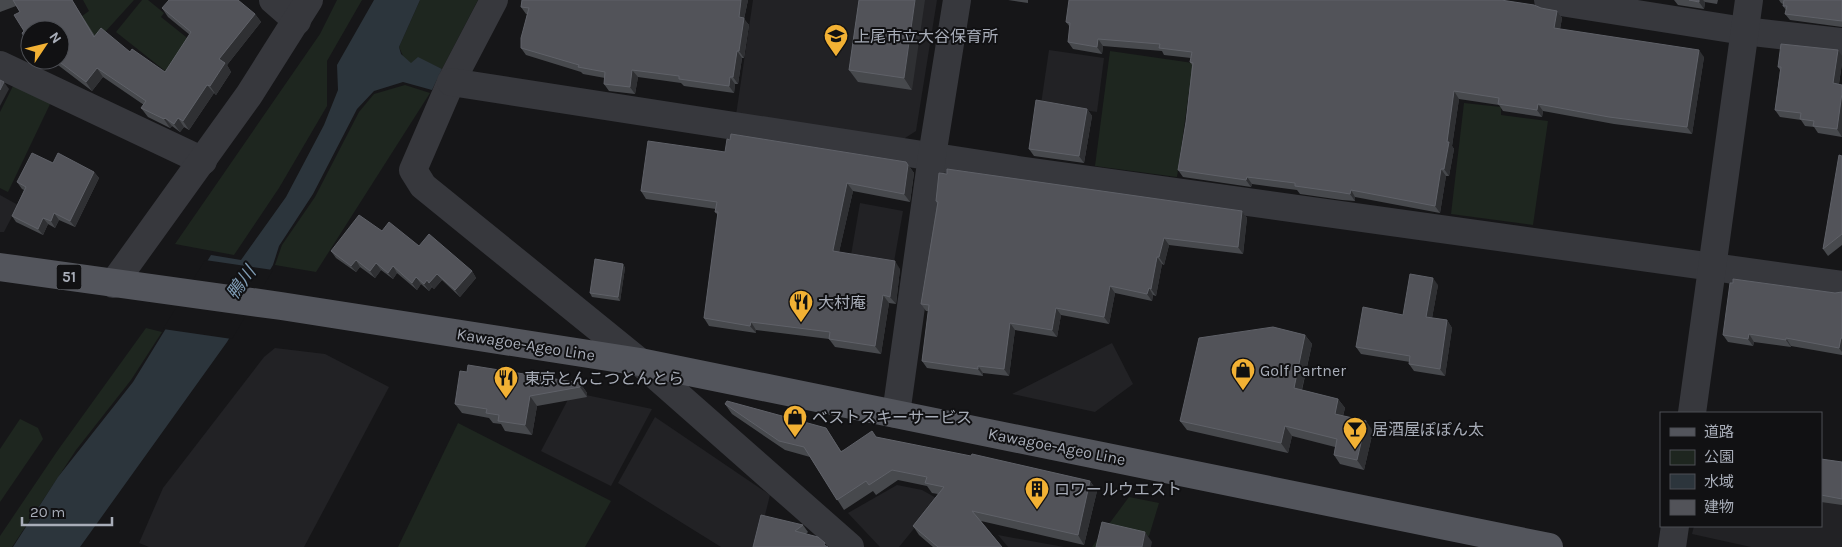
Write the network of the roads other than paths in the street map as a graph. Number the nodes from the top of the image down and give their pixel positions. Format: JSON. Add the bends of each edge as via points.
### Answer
{"nodes":[{"id":1,"x":273,"y":0,"type":"edge"},
{"id":2,"x":494,"y":0,"type":"edge"},
{"id":3,"x":957,"y":0,"type":"edge"},
{"id":4,"x":1548,"y":0,"type":"edge"},
{"id":5,"x":1749,"y":0,"type":"edge"},
{"id":6,"x":303,"y":11,"type":"edge"},
{"id":7,"x":1744,"y":31,"type":"junction"},
{"id":8,"x":1842,"y":42,"type":"edge"},
{"id":9,"x":0,"y":65,"type":"edge"},
{"id":10,"x":451,"y":82,"type":"junction"},
{"id":11,"x":932,"y":156,"type":"junction"},
{"id":12,"x":203,"y":161,"type":"junction"},
{"id":13,"x":1713,"y":266,"type":"junction"},
{"id":14,"x":0,"y":267,"type":"edge"},
{"id":15,"x":1842,"y":285,"type":"edge"},
{"id":16,"x":126,"y":286,"type":"junction"},
{"id":17,"x":640,"y":362,"type":"junction"},
{"id":18,"x":1692,"y":412,"type":"edge"},
{"id":19,"x":896,"y":414,"type":"junction"},
{"id":20,"x":1675,"y":527,"type":"edge"},
{"id":21,"x":850,"y":547,"type":"edge"},
{"id":22,"x":1548,"y":547,"type":"edge"},
{"id":23,"x":1672,"y":547,"type":"edge"}],
"edges":[{"from":1,"to":6,"type":"street"},
{"from":2,"to":10,"type":"street"},
{"from":3,"to":11,"type":"street"},
{"from":4,"to":7,"type":"street"},
{"from":5,"to":7,"type":"street"},
{"from":6,"to":12,"type":"street"},
{"from":7,"to":8,"type":"street"},
{"from":7,"to":13,"type":"street"},
{"from":9,"to":12,"type":"street"},
{"from":10,"to":11,"type":"street"},
{"from":10,"to":17,"type":"street","via":[[413,170],[423,186]]},
{"from":11,"to":13,"type":"street"},
{"from":11,"to":19,"type":"street"},
{"from":12,"to":16,"type":"street"},
{"from":13,"to":15,"type":"street"},
{"from":13,"to":18,"type":"street"},
{"from":14,"to":16,"type":"main road","name":"Kawagoe-Ageo Line","number":"51"},
{"from":16,"to":17,"type":"main road","name":"Kawagoe-Ageo Line","number":"51","via":[[281,306]]},
{"from":17,"to":19,"type":"main road","name":"Kawagoe-Ageo Line","number":"51"},
{"from":17,"to":21,"type":"street"},
{"from":19,"to":22,"type":"main road","name":"Kawagoe-Ageo Line","number":"51"},
{"from":20,"to":23,"type":"street"}]}
